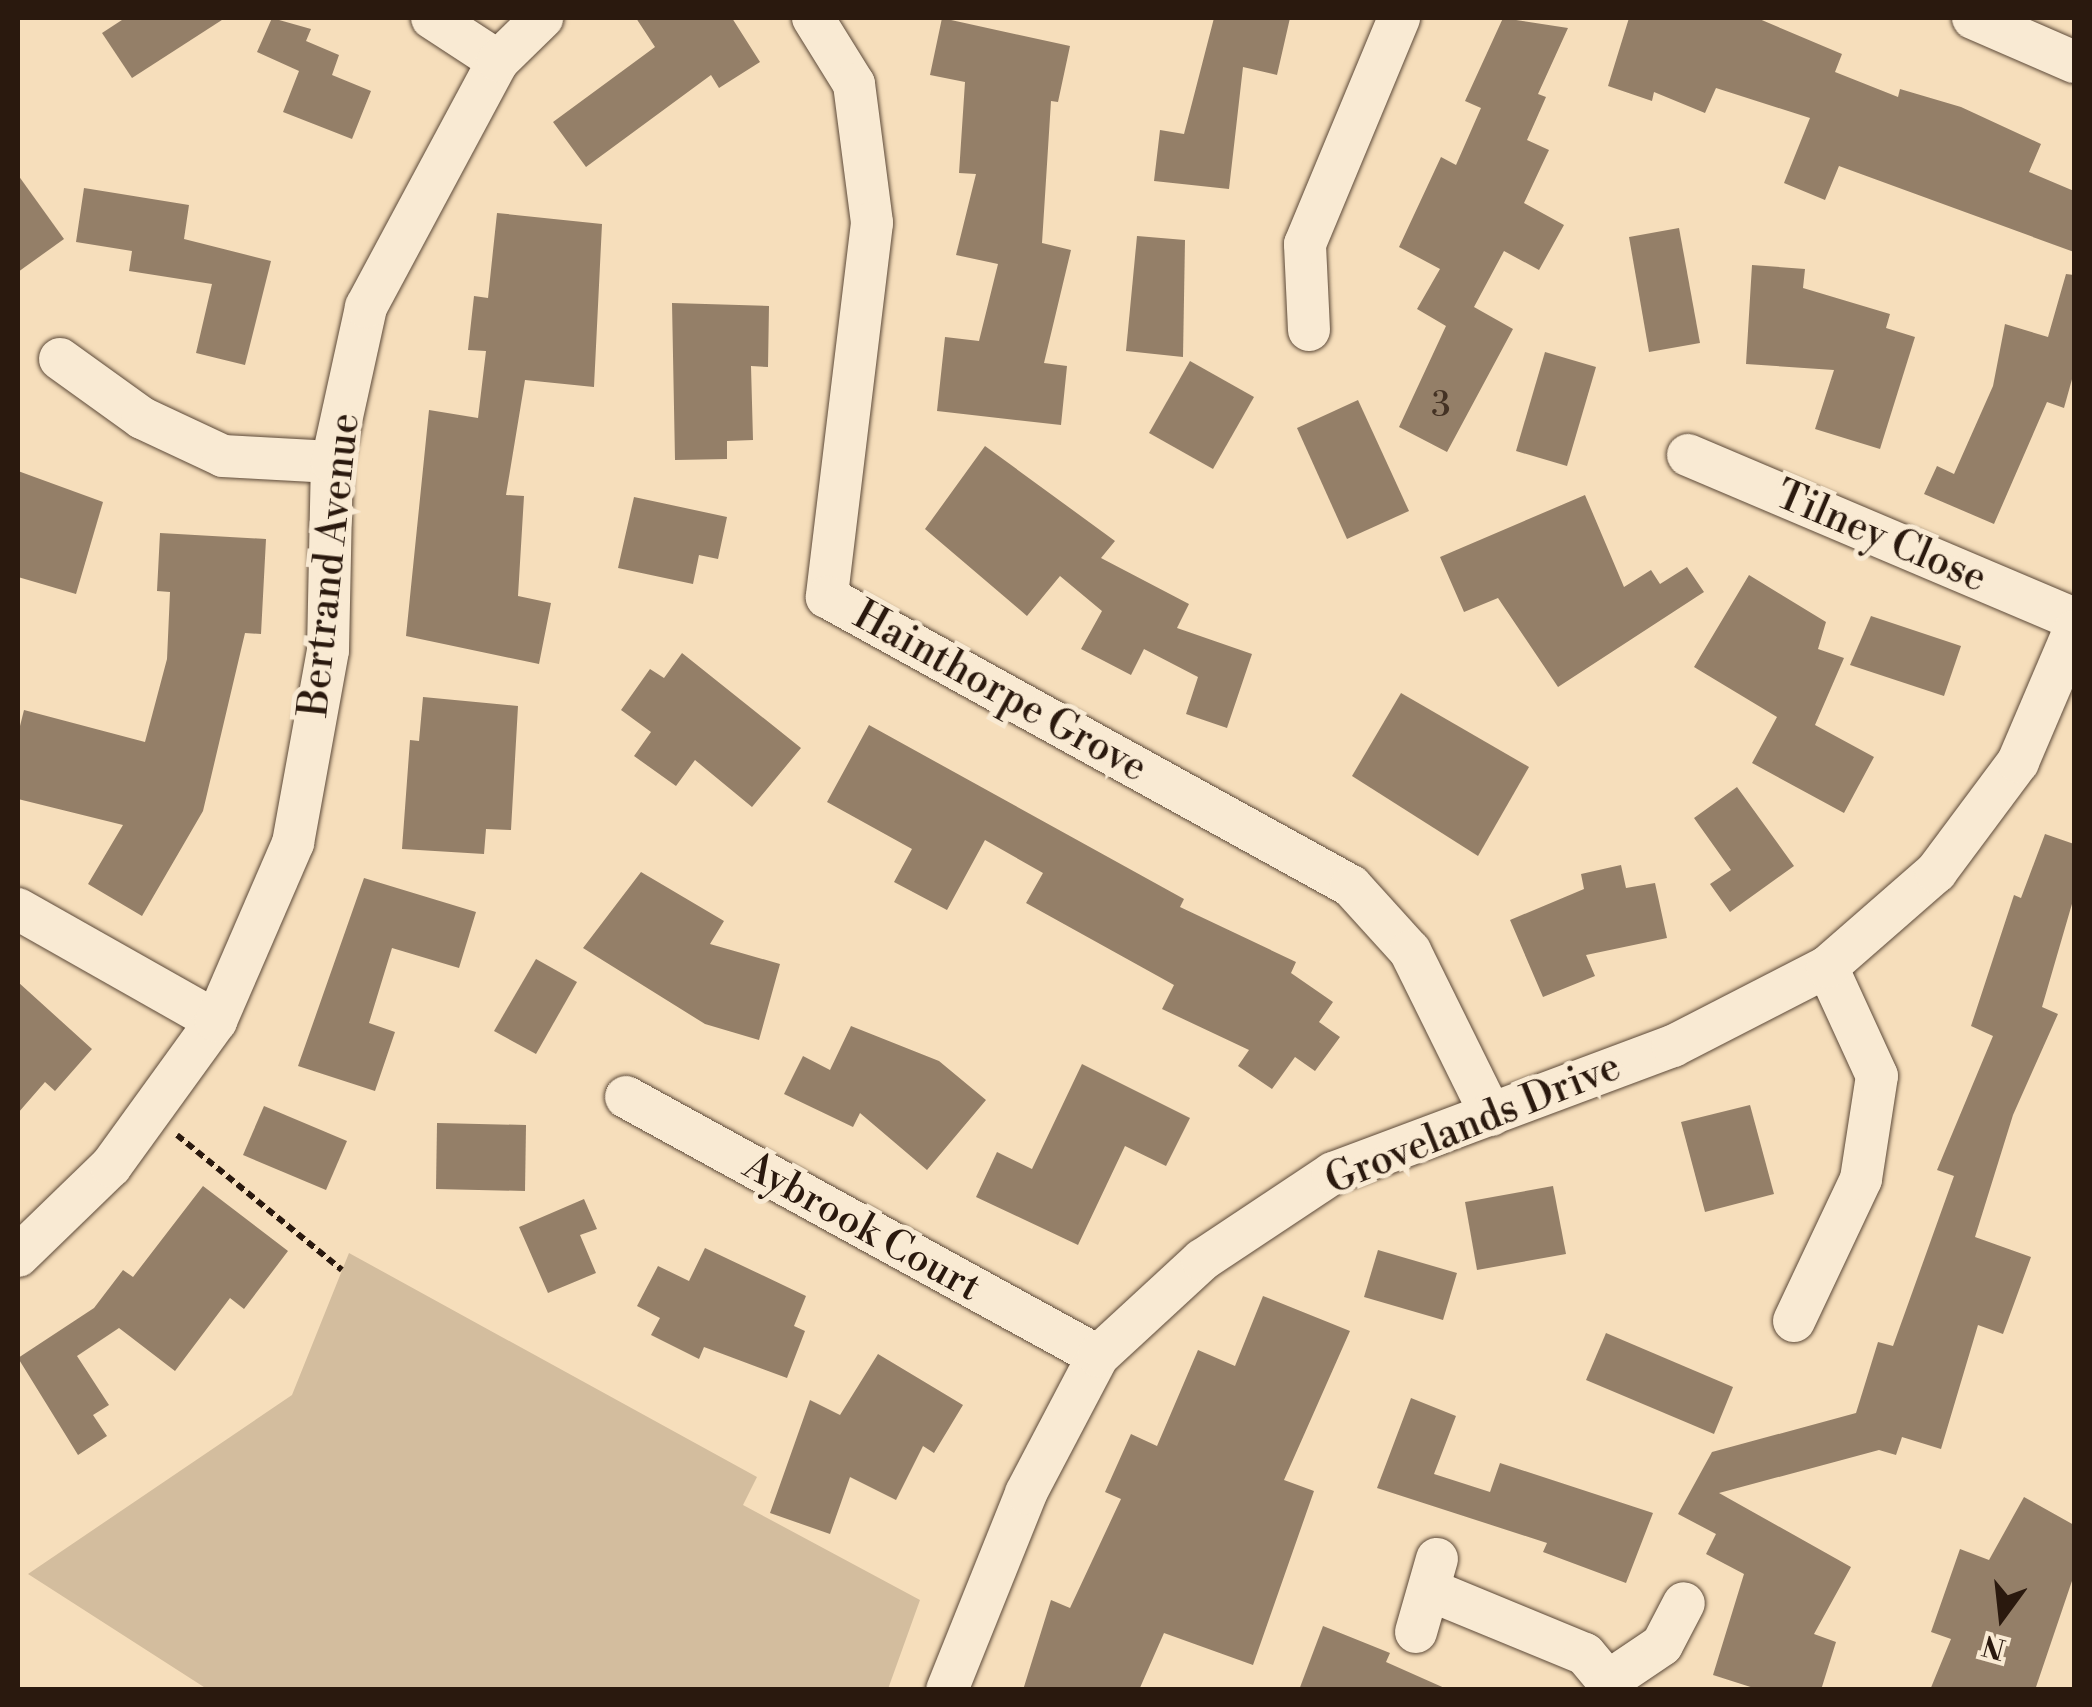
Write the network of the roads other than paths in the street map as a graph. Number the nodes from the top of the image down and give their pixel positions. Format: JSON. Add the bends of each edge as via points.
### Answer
{"nodes":[{"id":1,"x":432,"y":18,"type":"edge"},
{"id":2,"x":542,"y":18,"type":"edge"},
{"id":3,"x":813,"y":18,"type":"edge"},
{"id":4,"x":1399,"y":18,"type":"edge"},
{"id":5,"x":1973,"y":18,"type":"edge"},
{"id":6,"x":498,"y":61,"type":"junction"},
{"id":7,"x":2074,"y":62,"type":"edge"},
{"id":8,"x":1309,"y":330,"type":"dead end"},
{"id":9,"x":60,"y":360,"type":"dead end"},
{"id":10,"x":1688,"y":455,"type":"dead end"},
{"id":11,"x":332,"y":462,"type":"junction"},
{"id":12,"x":2074,"y":619,"type":"edge"},
{"id":13,"x":2074,"y":631,"type":"edge"},
{"id":14,"x":18,"y":909,"type":"edge"},
{"id":15,"x":1827,"y":967,"type":"junction"},
{"id":16,"x":216,"y":1021,"type":"junction"},
{"id":17,"x":626,"y":1097,"type":"dead end"},
{"id":18,"x":1491,"y":1115,"type":"junction"},
{"id":19,"x":18,"y":1256,"type":"edge"},
{"id":20,"x":1794,"y":1320,"type":"dead end"},
{"id":21,"x":1098,"y":1356,"type":"junction"},
{"id":22,"x":1684,"y":1603,"type":"dead end"},
{"id":23,"x":1416,"y":1632,"type":"dead end"},
{"id":24,"x":1614,"y":1684,"type":"edge"},
{"id":25,"x":947,"y":1690,"type":"edge"}],
"edges":[{"from":1,"to":6,"type":"street"},
{"from":2,"to":6,"type":"street","name":"Bertrand Avenue"},
{"from":3,"to":18,"type":"street","name":"Hainthorpe Grove","via":[[854,84],[872,223],[827,597],[1352,886],[1410,951]]},
{"from":4,"to":8,"type":"street","via":[[1306,244]]},
{"from":5,"to":7,"type":"street"},
{"from":6,"to":11,"type":"street","name":"Bertrand Avenue","via":[[366,307]]},
{"from":9,"to":11,"type":"street","via":[[142,418],[222,456]]},
{"from":10,"to":12,"type":"street","name":"Tilney Close"},
{"from":11,"to":16,"type":"street","name":"Bertrand Avenue","via":[[328,650],[293,843]]},
{"from":13,"to":15,"type":"street","name":"Grovelands Drive","via":[[2018,762],[1936,872]]},
{"from":14,"to":16,"type":"street"},
{"from":15,"to":18,"type":"street","name":"Grovelands Drive","via":[[1673,1046]]},
{"from":15,"to":20,"type":"street","via":[[1878,1076],[1862,1180]]},
{"from":16,"to":19,"type":"street","name":"Bertrand Avenue","via":[[110,1166]]},
{"from":17,"to":21,"type":"street","name":"Aybrook Court"},
{"from":18,"to":21,"type":"street","name":"Grovelands Drive","via":[[1333,1173],[1202,1260]]},
{"from":21,"to":25,"type":"street","name":"Grovelands Drive","via":[[1026,1492]]},
{"from":22,"to":24,"type":"street","via":[[1662,1645]]},
{"from":23,"to":24,"type":"street","via":[[1435,1575],[1585,1654]]}]}
